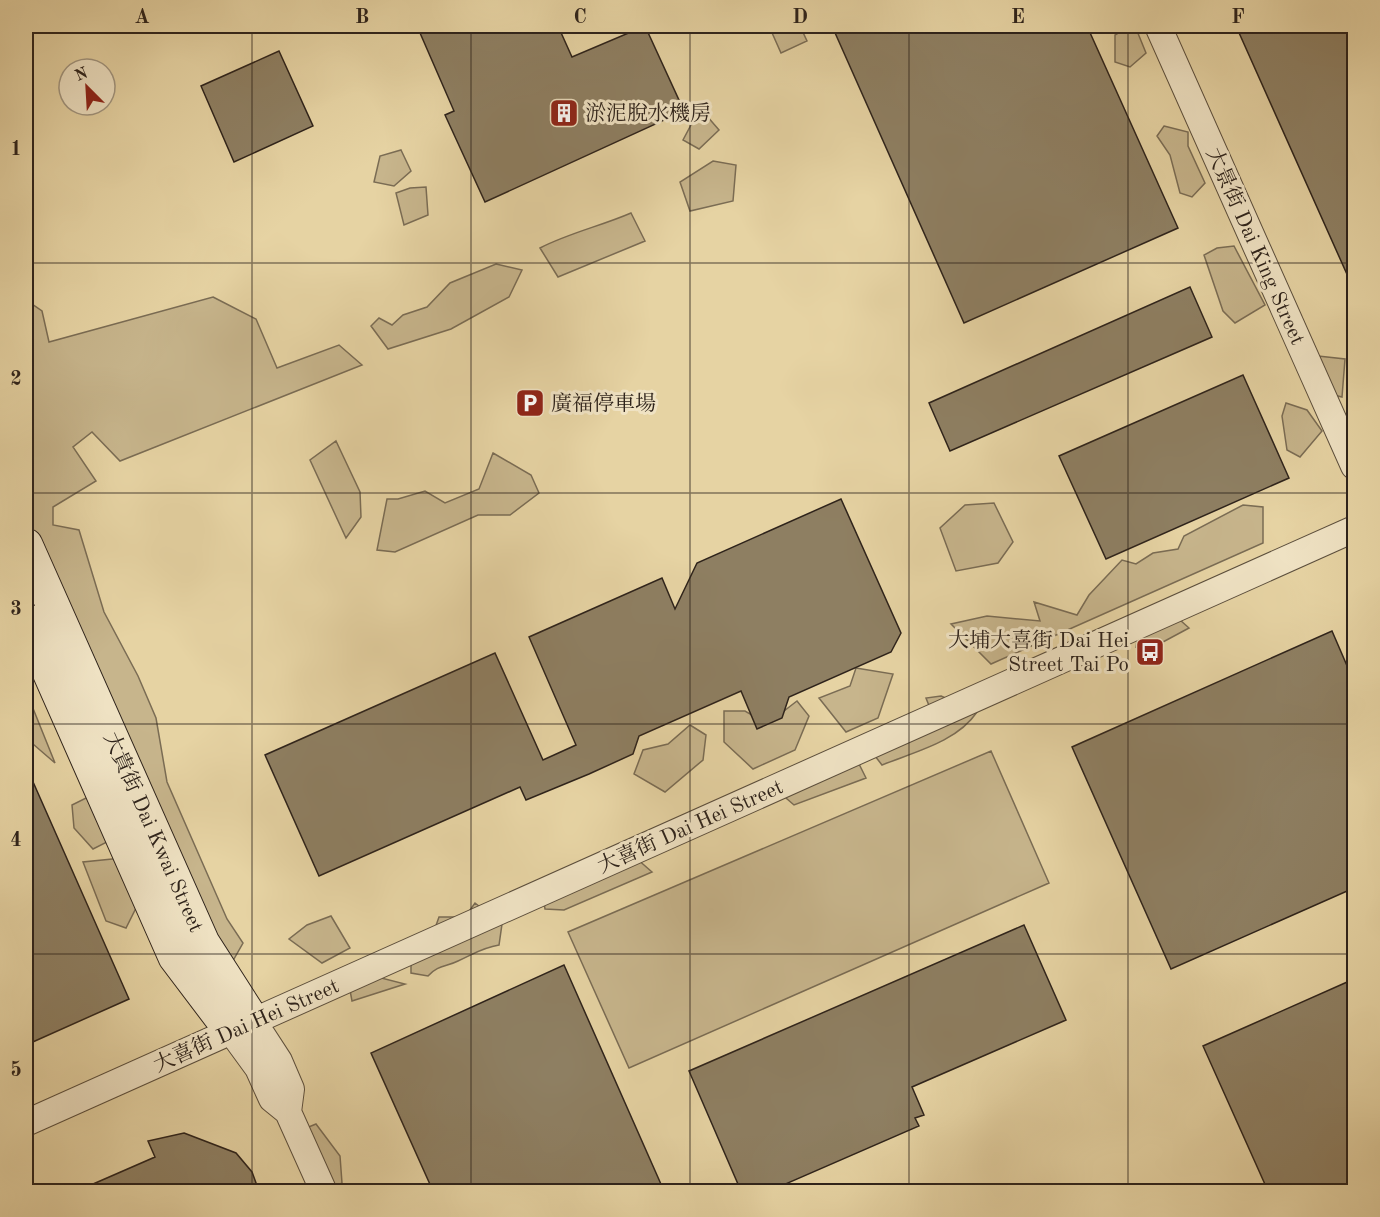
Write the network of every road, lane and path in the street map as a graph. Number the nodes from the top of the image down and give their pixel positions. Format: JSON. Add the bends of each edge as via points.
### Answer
{"nodes":[{"id":1,"x":1158,"y":26,"type":"edge"},
{"id":2,"x":1354,"y":466,"type":"edge"},
{"id":3,"x":1354,"y":529,"type":"edge"},
{"id":4,"x":26,"y":545,"type":"edge"},
{"id":5,"x":26,"y":620,"type":"edge"},
{"id":6,"x":242,"y":1026,"type":"junction"},
{"id":7,"x":26,"y":1123,"type":"edge"},
{"id":8,"x":324,"y":1191,"type":"edge"}],
"edges":[{"from":1,"to":2,"type":"street","name":"大景街 Dai King Street"},
{"from":3,"to":6,"type":"street","name":"大喜街 Dai Hei Street"},
{"from":4,"to":6,"type":"street","name":"大貴街 Dai Kwai Street"},
{"from":5,"to":6,"type":"street","name":"大貴街 Dai Kwai Street","via":[[175,957]]},
{"from":6,"to":7,"type":"street","name":"大喜街 Dai Hei Street"},
{"from":6,"to":8,"type":"street","name":"大貴街 Dai Kwai Street","via":[[279,1061],[291,1089],[288,1112]]}]}
